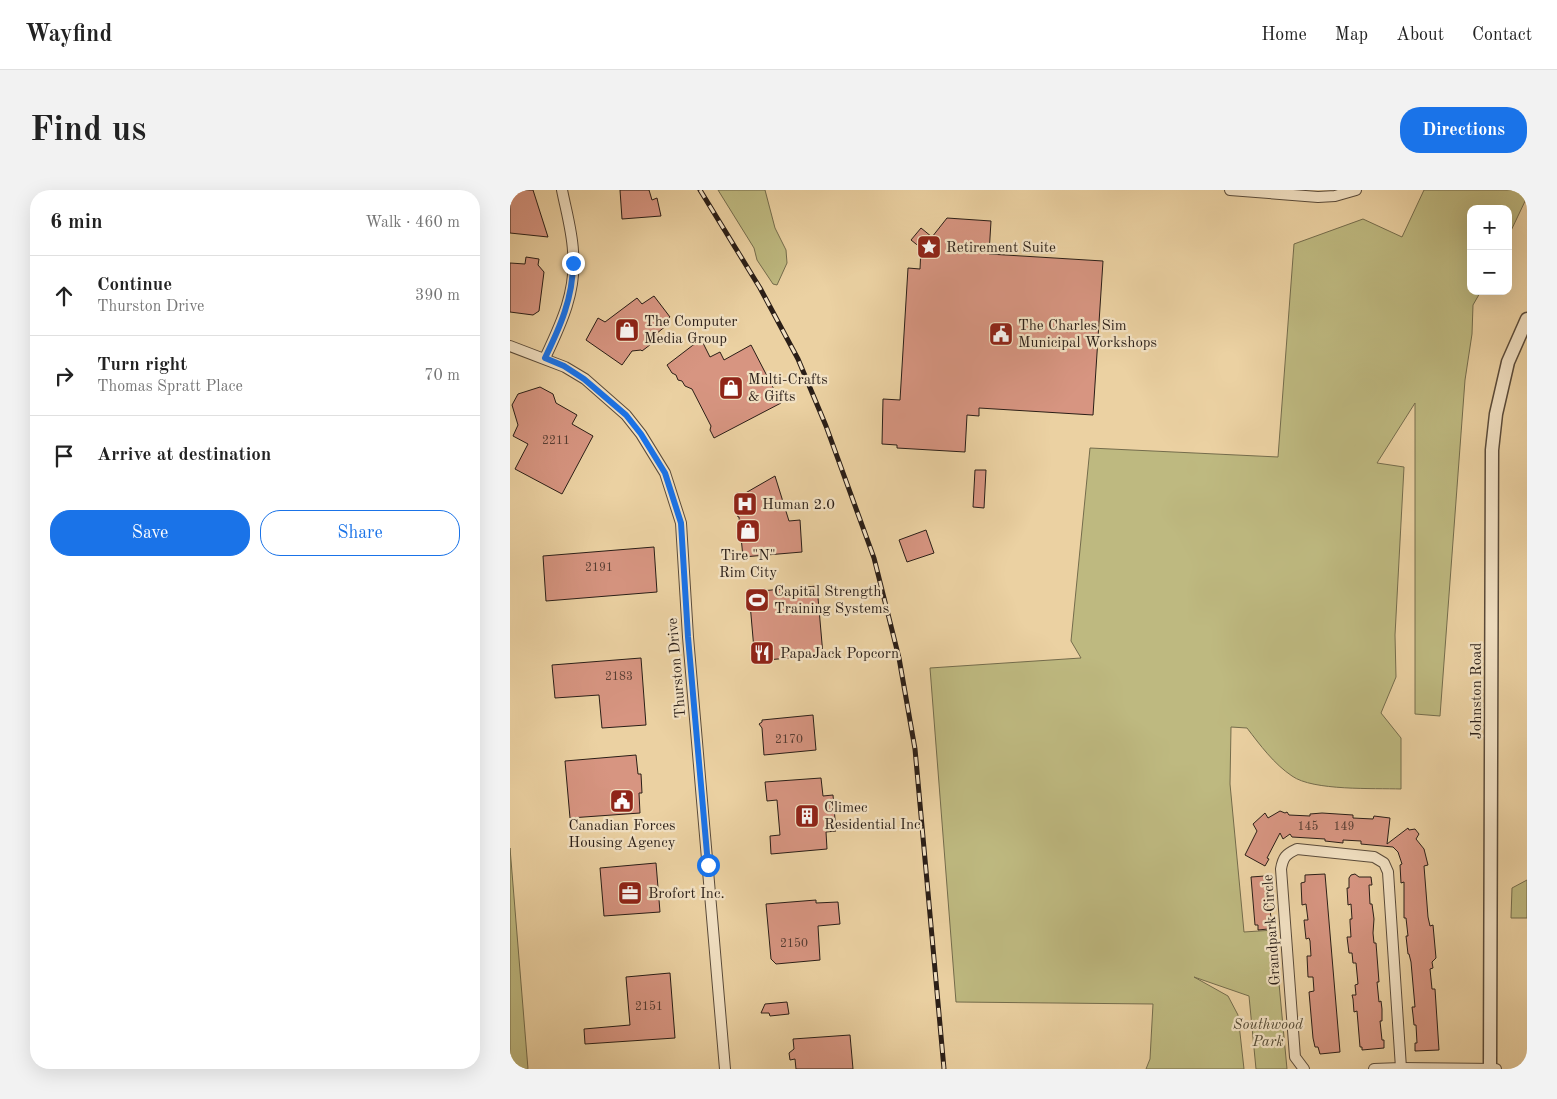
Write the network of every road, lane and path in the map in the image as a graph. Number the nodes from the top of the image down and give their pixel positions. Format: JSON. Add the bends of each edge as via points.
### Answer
{"nodes":[{"id":1,"x":562,"y":190,"type":"edge"},
{"id":2,"x":1230,"y":190,"type":"edge"},
{"id":3,"x":1356,"y":190,"type":"edge"},
{"id":4,"x":1527,"y":319,"type":"edge"},
{"id":5,"x":510,"y":346,"type":"edge"},
{"id":6,"x":545,"y":358,"type":"junction"},
{"id":7,"x":1401,"y":1068,"type":"edge"},
{"id":8,"x":726,"y":1069,"type":"edge"},
{"id":9,"x":1304,"y":1069,"type":"edge"},
{"id":10,"x":1374,"y":1069,"type":"edge"},
{"id":11,"x":1490,"y":1069,"type":"edge"},
{"id":12,"x":1496,"y":1069,"type":"edge"}],
"edges":[{"from":1,"to":6,"type":"street","via":[[573,251],[573,280],[561,325]]},
{"from":2,"to":3,"type":"street","via":[[1318,197]]},
{"from":4,"to":11,"type":"street","name":"Johnston Road","via":[[1508,362],[1496,414],[1492,450]]},
{"from":5,"to":6,"type":"street","name":"Thurston Drive"},
{"from":6,"to":8,"type":"street","name":"Thurston Drive","via":[[584,379],[626,415],[665,473],[681,523]]},
{"from":7,"to":9,"type":"street","name":"Grandpark Circle","via":[[1388,872],[1384,863],[1374,857],[1297,849],[1283,858],[1281,869],[1295,1057]]},
{"from":7,"to":10,"type":"street"},
{"from":7,"to":11,"type":"street"},
{"from":11,"to":12,"type":"street"}]}
